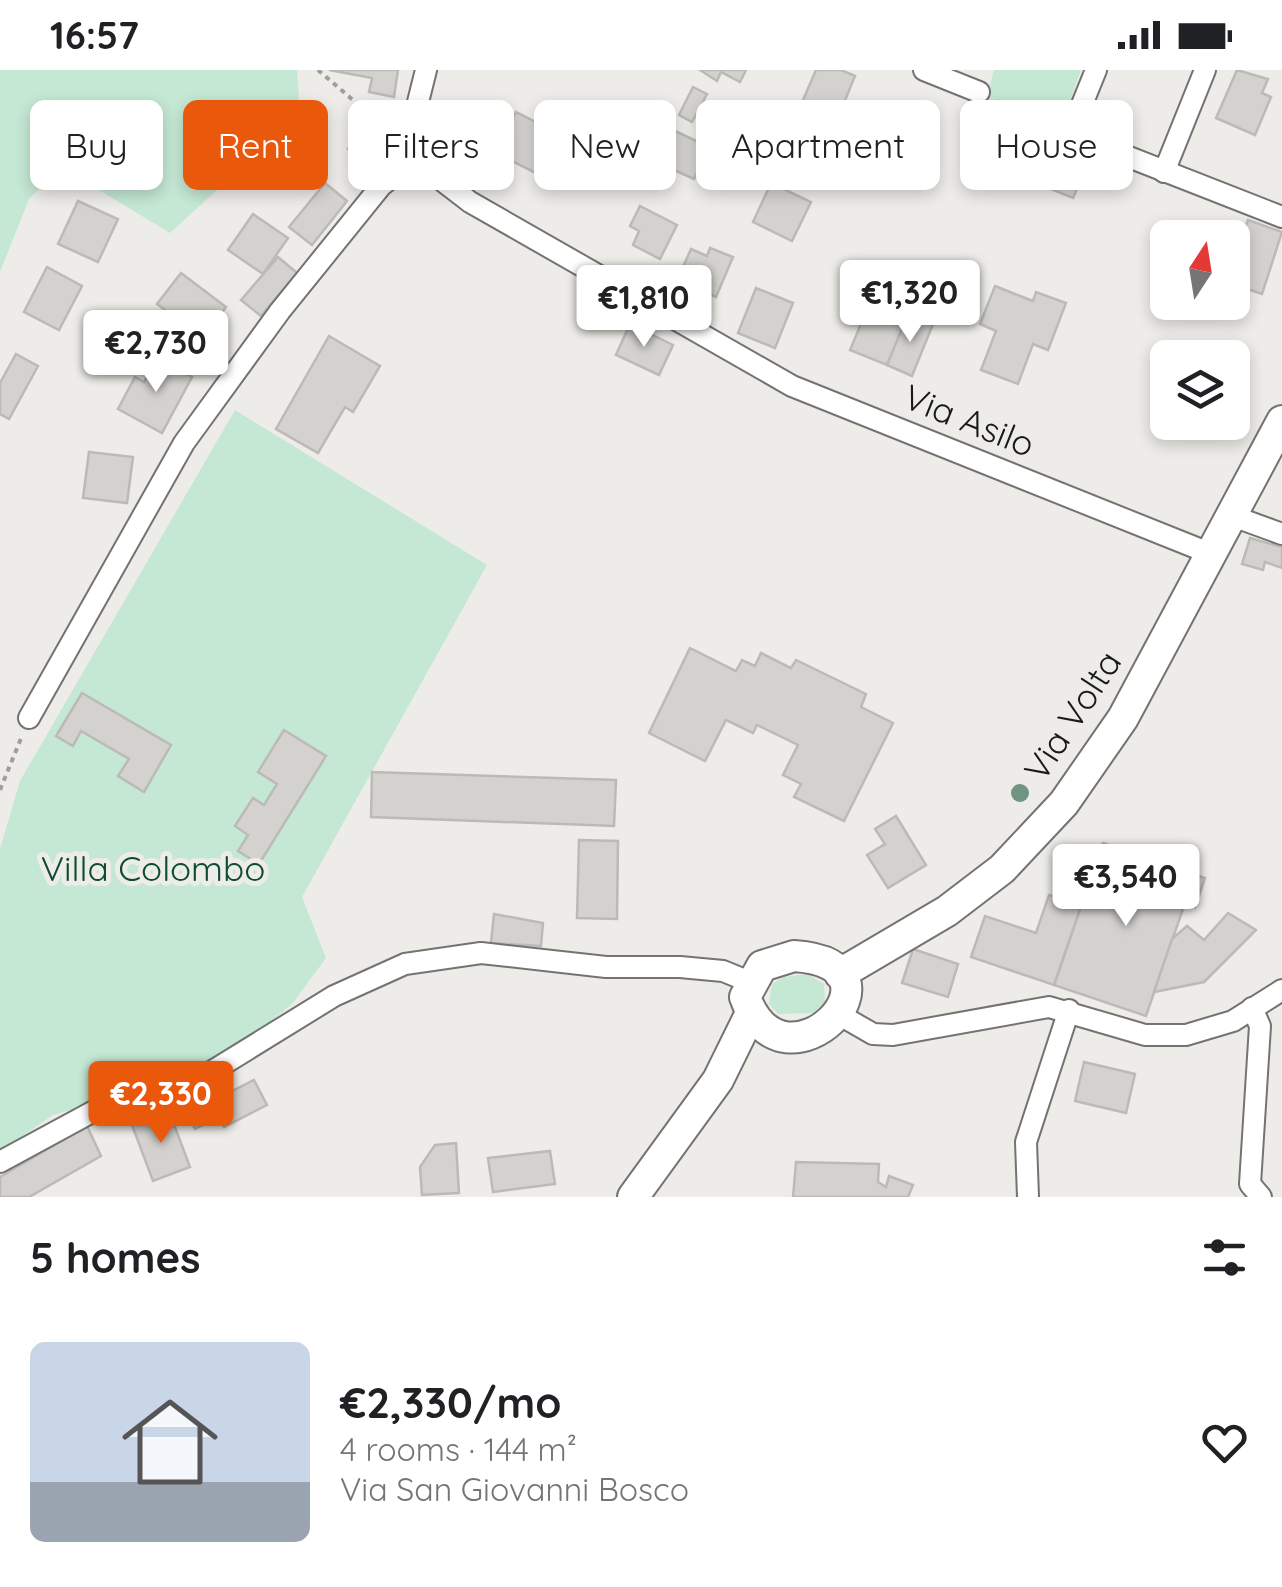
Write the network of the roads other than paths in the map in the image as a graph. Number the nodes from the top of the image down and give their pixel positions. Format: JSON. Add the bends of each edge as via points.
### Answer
{"nodes":[{"id":1,"x":426,"y":70,"type":"edge"},
{"id":2,"x":924,"y":70,"type":"edge"},
{"id":3,"x":1096,"y":70,"type":"edge"},
{"id":4,"x":1205,"y":70,"type":"edge"},
{"id":5,"x":979,"y":92,"type":"road end"},
{"id":6,"x":419,"y":100,"type":"edge"},
{"id":7,"x":1164,"y":172,"type":"junction"},
{"id":8,"x":378,"y":190,"type":"edge"},
{"id":9,"x":454,"y":190,"type":"edge"},
{"id":10,"x":1282,"y":217,"type":"edge"},
{"id":11,"x":1282,"y":422,"type":"edge"},
{"id":12,"x":1230,"y":516,"type":"junction"},
{"id":13,"x":1282,"y":534,"type":"edge"},
{"id":14,"x":1209,"y":554,"type":"junction"},
{"id":15,"x":29,"y":718,"type":"road end"},
{"id":16,"x":840,"y":974,"type":"junction"},
{"id":17,"x":750,"y":982,"type":"junction"},
{"id":18,"x":1282,"y":990,"type":"edge"},
{"id":19,"x":1252,"y":1008,"type":"junction"},
{"id":20,"x":1070,"y":1010,"type":"junction"},
{"id":21,"x":750,"y":1012,"type":"junction"},
{"id":22,"x":840,"y":1015,"type":"junction"},
{"id":23,"x":777,"y":1034,"type":"junction"},
{"id":24,"x":718,"y":1080,"type":"junction"},
{"id":25,"x":0,"y":1162,"type":"edge"},
{"id":26,"x":633,"y":1197,"type":"edge"},
{"id":27,"x":1028,"y":1197,"type":"edge"},
{"id":28,"x":1262,"y":1197,"type":"edge"}],
"edges":[{"from":1,"to":6,"type":"street"},
{"from":2,"to":5,"type":"street"},
{"from":3,"to":7,"type":"street","via":[[1070,134]]},
{"from":4,"to":7,"type":"street"},
{"from":7,"to":10,"type":"street"},
{"from":8,"to":15,"type":"street","via":[[184,443]]},
{"from":9,"to":14,"type":"street","name":"Via Asilo","via":[[792,386]]},
{"from":11,"to":12,"type":"street","name":"Via Volta"},
{"from":12,"to":13,"type":"street"},
{"from":12,"to":14,"type":"street","name":"Via Volta"},
{"from":14,"to":16,"type":"street","name":"Via Volta","via":[[1123,718],[1031,841],[947,910]]},
{"from":16,"to":17,"type":"street","via":[[819,958],[794,956],[762,966]]},
{"from":16,"to":22,"type":"street","via":[[846,998]]},
{"from":17,"to":21,"type":"street"},
{"from":17,"to":25,"type":"street","via":[[708,970],[481,953],[405,964],[344,990],[194,1083],[94,1111]]},
{"from":18,"to":19,"type":"street"},
{"from":19,"to":20,"type":"street","via":[[1209,1030],[1166,1037]]},
{"from":19,"to":28,"type":"street","via":[[1260,1026],[1250,1184]]},
{"from":20,"to":22,"type":"street","via":[[1033,1008],[892,1035],[873,1034]]},
{"from":20,"to":27,"type":"street","via":[[1026,1142]]},
{"from":21,"to":23,"type":"street"},
{"from":21,"to":24,"type":"street"},
{"from":22,"to":23,"type":"street","via":[[825,1029]]},
{"from":23,"to":24,"type":"street"},
{"from":24,"to":26,"type":"street"}]}
